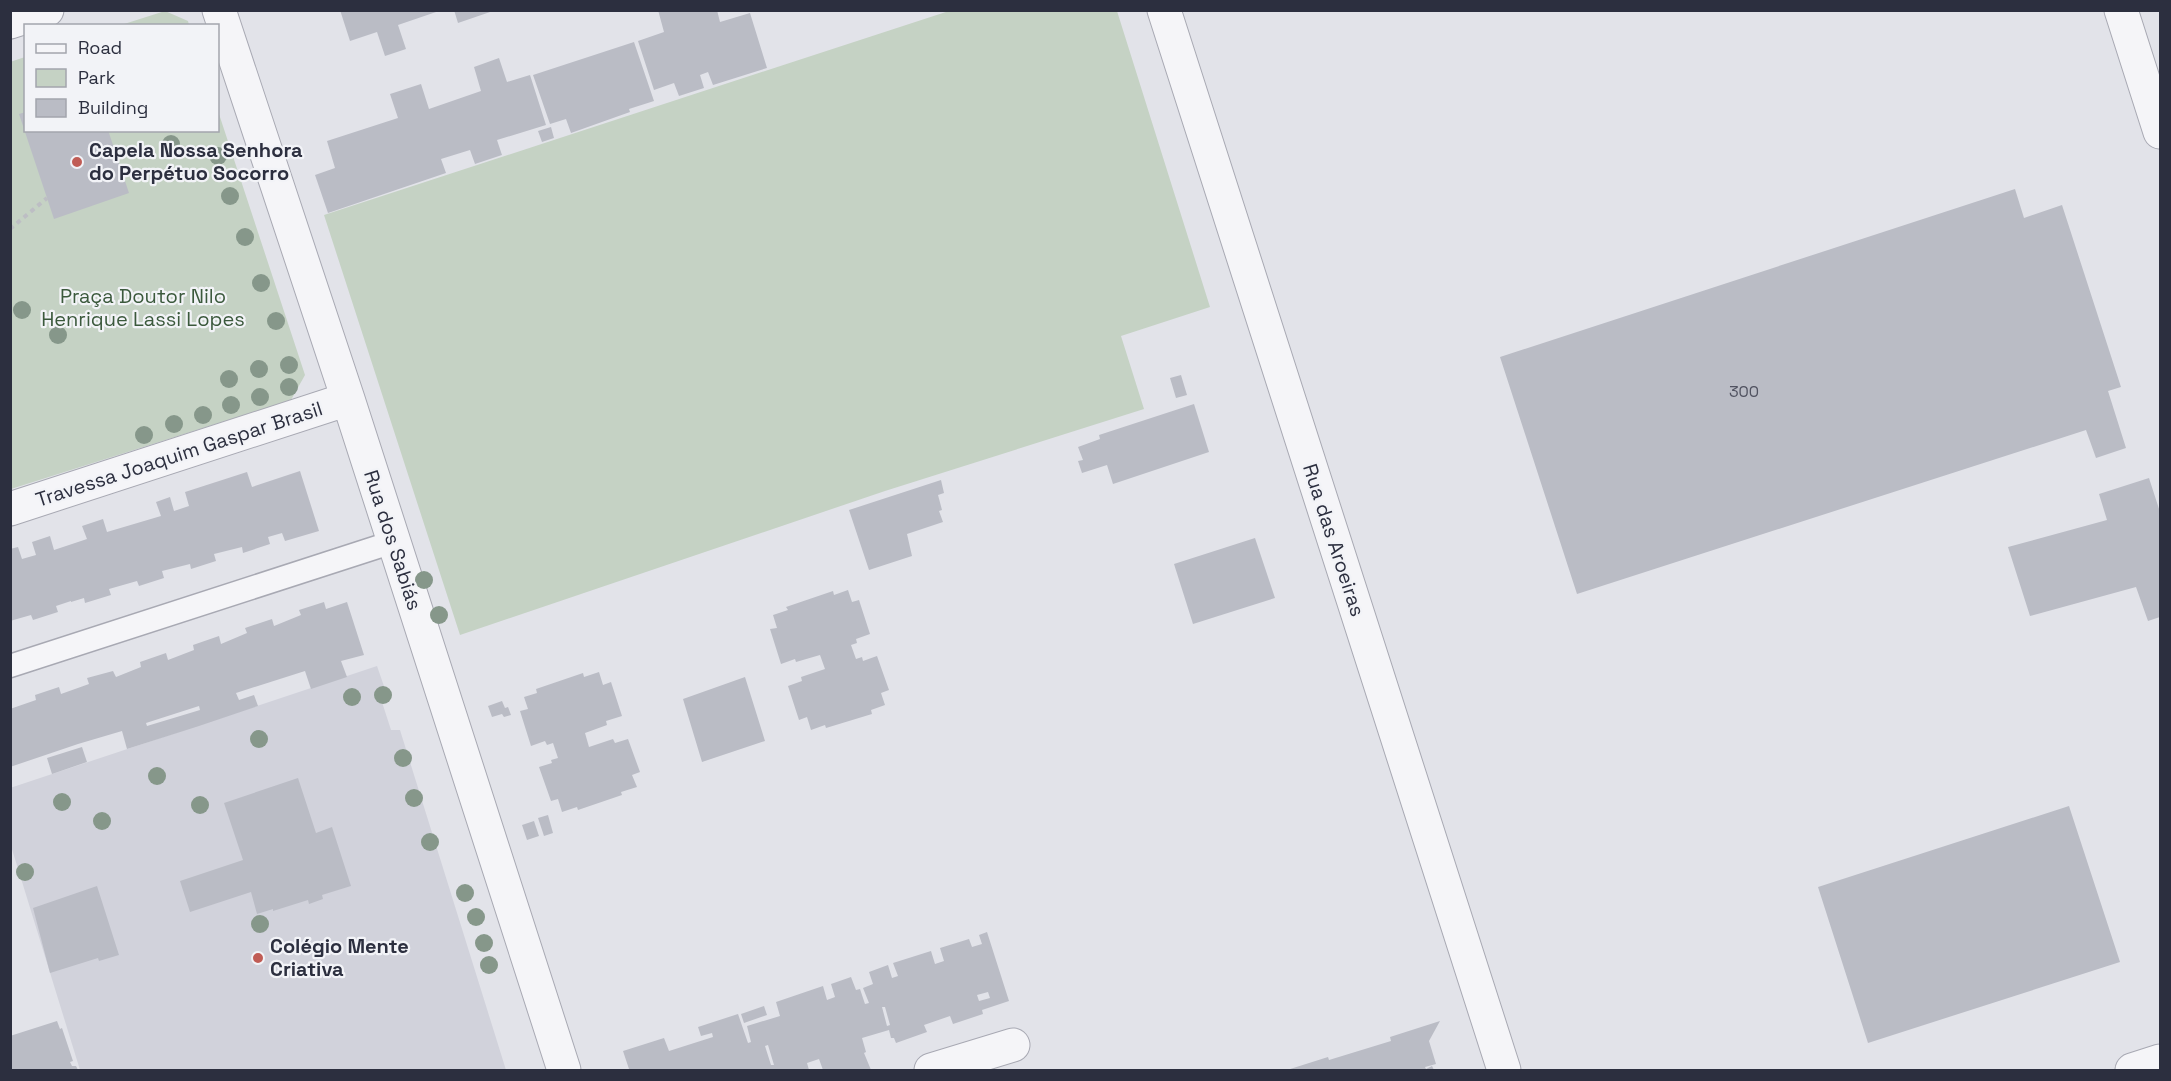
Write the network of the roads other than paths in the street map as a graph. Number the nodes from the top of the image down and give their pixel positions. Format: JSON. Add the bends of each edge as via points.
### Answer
{"nodes":[{"id":1,"x":47,"y":10,"type":"edge"},
{"id":2,"x":219,"y":10,"type":"edge"},
{"id":3,"x":1164,"y":10,"type":"edge"},
{"id":4,"x":2121,"y":10,"type":"edge"},
{"id":5,"x":10,"y":22,"type":"edge"},
{"id":6,"x":2160,"y":132,"type":"edge"},
{"id":7,"x":348,"y":399,"type":"junction"},
{"id":8,"x":10,"y":509,"type":"edge"},
{"id":9,"x":393,"y":542,"type":"junction"},
{"id":10,"x":10,"y":666,"type":"edge"},
{"id":11,"x":1013,"y":1045,"type":"dead end"},
{"id":12,"x":2160,"y":1061,"type":"edge"},
{"id":13,"x":564,"y":1071,"type":"edge"},
{"id":14,"x":931,"y":1071,"type":"edge"},
{"id":15,"x":1504,"y":1071,"type":"edge"},
{"id":16,"x":2132,"y":1071,"type":"edge"}],
"edges":[{"from":1,"to":5,"type":"street"},
{"from":2,"to":7,"type":"street","name":"Rua dos Sabiás"},
{"from":3,"to":15,"type":"street","name":"Rua das Aroeiras"},
{"from":4,"to":6,"type":"street"},
{"from":7,"to":8,"type":"street","name":"Travessa Joaquim Gaspar Brasil"},
{"from":7,"to":9,"type":"street","name":"Rua dos Sabiás"},
{"from":9,"to":10,"type":"lane"},
{"from":9,"to":13,"type":"street","name":"Rua dos Sabiás"},
{"from":11,"to":14,"type":"street"},
{"from":12,"to":16,"type":"street"}]}
